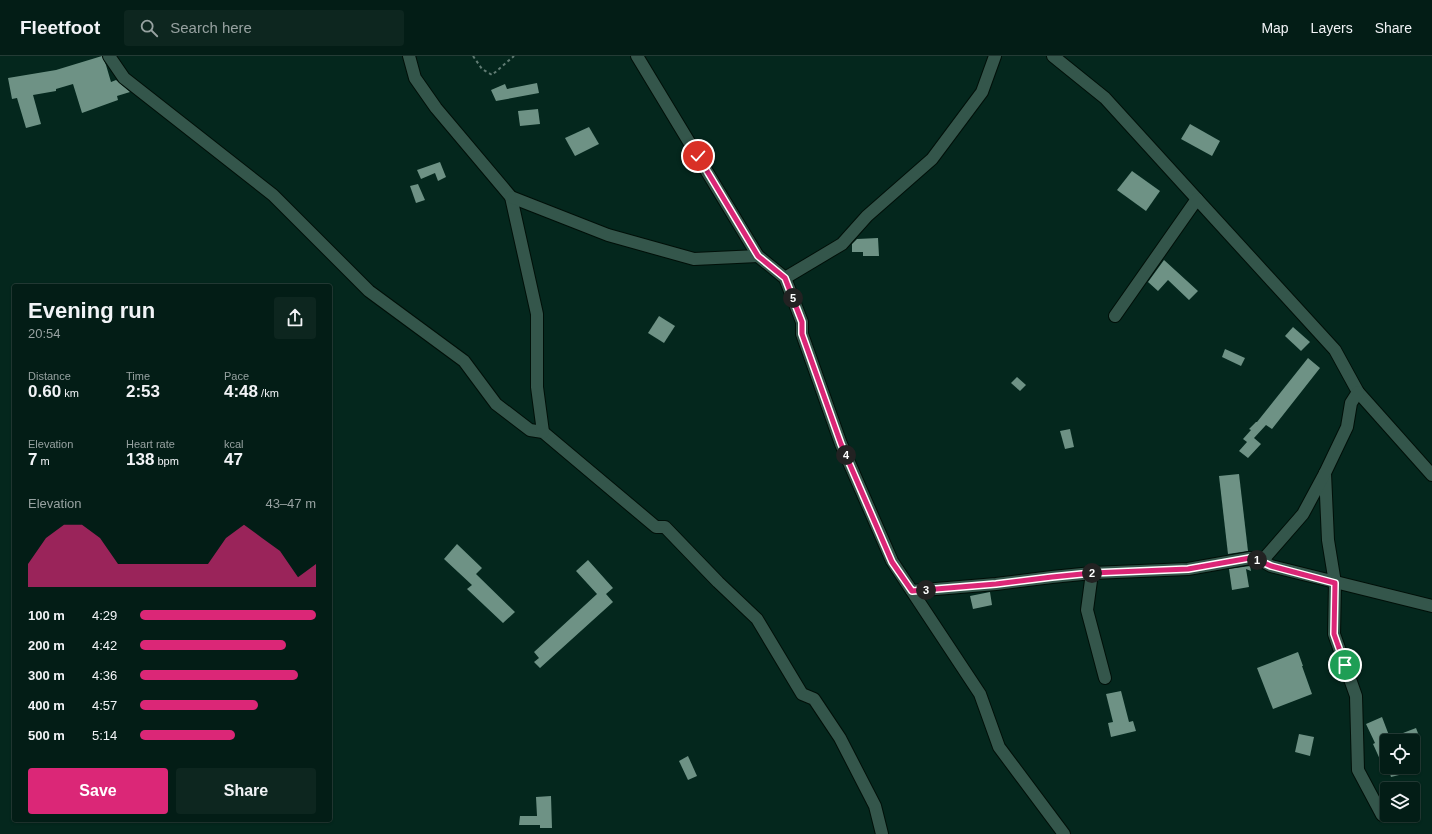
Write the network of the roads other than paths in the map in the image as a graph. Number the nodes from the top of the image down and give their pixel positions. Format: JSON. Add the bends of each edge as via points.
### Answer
{"nodes":[{"id":1,"x":109,"y":56,"type":"edge"},
{"id":2,"x":409,"y":56,"type":"edge"},
{"id":3,"x":637,"y":56,"type":"edge"},
{"id":4,"x":995,"y":56,"type":"edge"},
{"id":5,"x":1053,"y":56,"type":"edge"},
{"id":6,"x":511,"y":197,"type":"junction"},
{"id":7,"x":1197,"y":199,"type":"junction"},
{"id":8,"x":758,"y":256,"type":"junction"},
{"id":9,"x":785,"y":278,"type":"junction"},
{"id":10,"x":1115,"y":316,"type":"dead end"},
{"id":11,"x":1358,"y":392,"type":"junction"},
{"id":12,"x":543,"y":432,"type":"junction"},
{"id":13,"x":1325,"y":473,"type":"junction"},
{"id":14,"x":1432,"y":475,"type":"edge"},
{"id":15,"x":1262,"y":562,"type":"junction"},
{"id":16,"x":1092,"y":573,"type":"junction"},
{"id":17,"x":1335,"y":583,"type":"junction"},
{"id":18,"x":912,"y":591,"type":"junction"},
{"id":19,"x":1432,"y":606,"type":"edge"},
{"id":20,"x":1105,"y":678,"type":"dead end"},
{"id":21,"x":1380,"y":811,"type":"edge"},
{"id":22,"x":882,"y":834,"type":"edge"},
{"id":23,"x":1064,"y":834,"type":"edge"}],
"edges":[{"from":1,"to":12,"type":"street","via":[[124,78],[273,195],[369,291],[464,361],[496,404],[530,430]]},
{"from":2,"to":6,"type":"street","via":[[415,78],[428,96]]},
{"from":3,"to":8,"type":"street"},
{"from":4,"to":9,"type":"street","via":[[982,92],[932,159],[867,216],[842,244]]},
{"from":5,"to":7,"type":"street","via":[[1105,98]]},
{"from":6,"to":8,"type":"street","via":[[608,235],[694,259]]},
{"from":6,"to":12,"type":"street","via":[[537,314],[537,387]]},
{"from":7,"to":10,"type":"street"},
{"from":7,"to":11,"type":"street","via":[[1335,350]]},
{"from":8,"to":9,"type":"street"},
{"from":9,"to":18,"type":"street","via":[[802,322],[802,334],[841,444],[892,562]]},
{"from":11,"to":13,"type":"street","via":[[1351,403],[1347,427]]},
{"from":11,"to":14,"type":"street"},
{"from":12,"to":22,"type":"street","via":[[656,528],[665,528],[757,619],[802,694],[814,699],[840,738],[875,806]]},
{"from":13,"to":15,"type":"street","via":[[1303,514]]},
{"from":13,"to":17,"type":"street","via":[[1328,540]]},
{"from":15,"to":16,"type":"street","via":[[1250,558],[1188,569]]},
{"from":15,"to":17,"type":"street"},
{"from":16,"to":18,"type":"street"},
{"from":16,"to":20,"type":"street","via":[[1087,610]]},
{"from":17,"to":19,"type":"street"},
{"from":17,"to":21,"type":"street","via":[[1334,634],[1356,696],[1358,770]]},
{"from":18,"to":23,"type":"street","via":[[980,694],[999,747]]}]}
